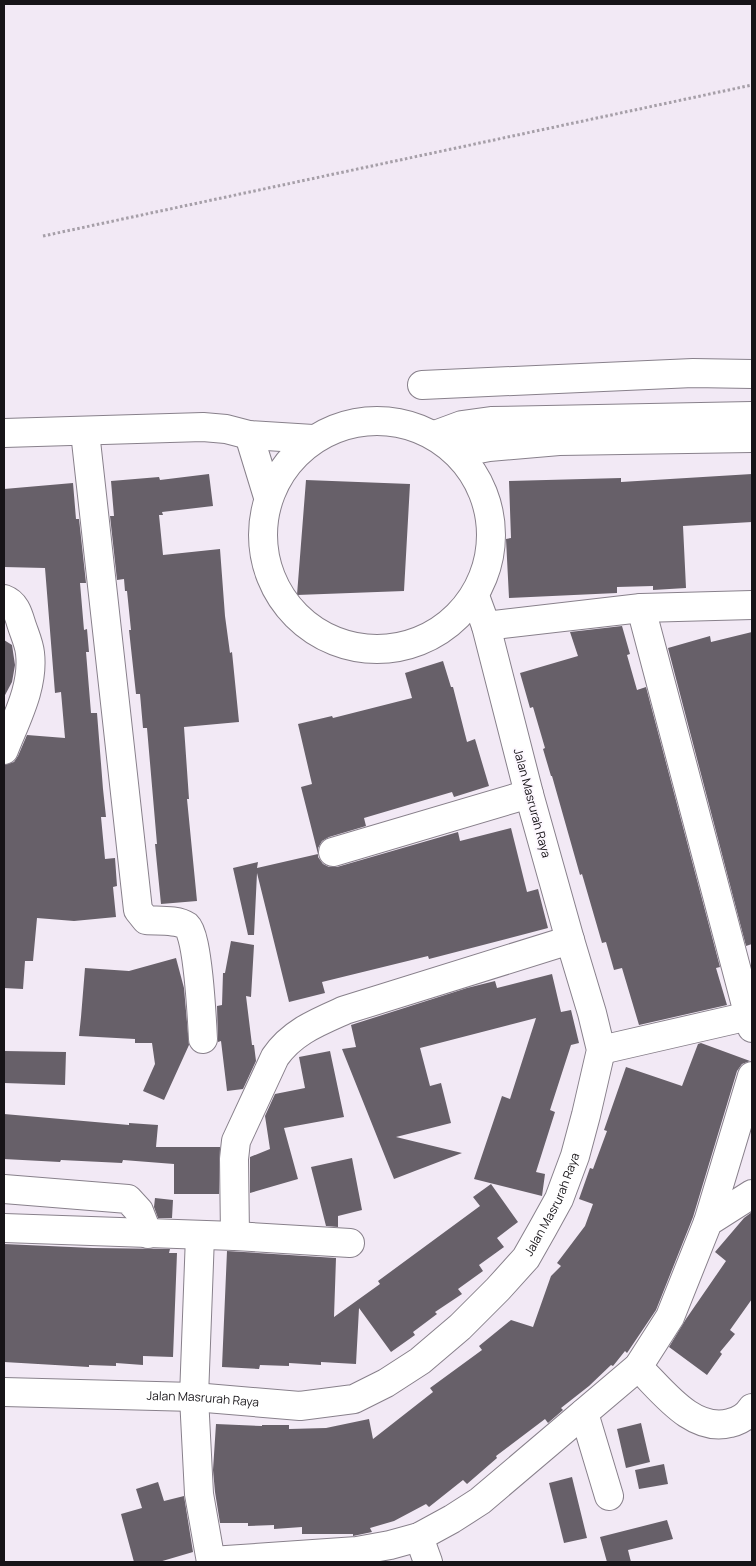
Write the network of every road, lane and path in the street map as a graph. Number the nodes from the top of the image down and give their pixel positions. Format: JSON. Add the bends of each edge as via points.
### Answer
{"nodes":[{"id":1,"x":752,"y":85,"type":"edge"},
{"id":2,"x":43,"y":236,"type":"dead end"},
{"id":3,"x":752,"y":374,"type":"edge"},
{"id":4,"x":422,"y":385,"type":"dead end"},
{"id":5,"x":752,"y":416,"type":"edge"},
{"id":6,"x":86,"y":432,"type":"junction"},
{"id":7,"x":4,"y":433,"type":"edge"},
{"id":8,"x":249,"y":435,"type":"junction"},
{"id":9,"x":435,"y":435,"type":"junction"},
{"id":10,"x":752,"y":438,"type":"edge"},
{"id":11,"x":314,"y":439,"type":"junction"},
{"id":12,"x":458,"y":453,"type":"junction"},
{"id":13,"x":268,"y":496,"type":"junction"},
{"id":14,"x":475,"y":596,"type":"junction"},
{"id":15,"x":4,"y":599,"type":"edge"},
{"id":16,"x":752,"y":605,"type":"edge"},
{"id":17,"x":641,"y":608,"type":"junction"},
{"id":18,"x":486,"y":626,"type":"junction"},
{"id":19,"x":4,"y":750,"type":"edge"},
{"id":20,"x":529,"y":794,"type":"junction"},
{"id":21,"x":333,"y":852,"type":"dead end"},
{"id":22,"x":570,"y":940,"type":"junction"},
{"id":23,"x":744,"y":962,"type":"edge"},
{"id":24,"x":750,"y":1022,"type":"edge"},
{"id":25,"x":203,"y":1039,"type":"dead end"},
{"id":26,"x":601,"y":1050,"type":"junction"},
{"id":27,"x":752,"y":1076,"type":"edge"},
{"id":28,"x":4,"y":1189,"type":"edge"},
{"id":29,"x":752,"y":1194,"type":"edge"},
{"id":30,"x":708,"y":1222,"type":"junction"},
{"id":31,"x":4,"y":1228,"type":"edge"},
{"id":32,"x":148,"y":1234,"type":"junction"},
{"id":33,"x":200,"y":1236,"type":"junction"},
{"id":34,"x":235,"y":1236,"type":"junction"},
{"id":35,"x":350,"y":1242,"type":"dead end"},
{"id":36,"x":638,"y":1367,"type":"junction"},
{"id":37,"x":4,"y":1392,"type":"edge"},
{"id":38,"x":194,"y":1397,"type":"junction"},
{"id":39,"x":752,"y":1408,"type":"edge"},
{"id":40,"x":584,"y":1413,"type":"junction"},
{"id":41,"x":609,"y":1496,"type":"dead end"},
{"id":42,"x":419,"y":1537,"type":"junction"},
{"id":43,"x":211,"y":1562,"type":"edge"},
{"id":44,"x":428,"y":1562,"type":"edge"}],
"edges":[{"from":1,"to":2,"type":"path"},
{"from":3,"to":4,"type":"street","via":[[693,373]]},
{"from":5,"to":9,"type":"street","via":[[491,421],[462,425]]},
{"from":6,"to":7,"type":"street"},
{"from":6,"to":8,"type":"street","via":[[203,427]]},
{"from":6,"to":25,"type":"street","via":[[138,910],[146,920],[181,923],[189,928],[195,946]]},
{"from":8,"to":11,"type":"street"},
{"from":8,"to":13,"type":"street"},
{"from":9,"to":11,"type":"street","via":[[413,425],[384,420],[347,424]]},
{"from":9,"to":12,"type":"street"},
{"from":10,"to":12,"type":"street","via":[[559,441]]},
{"from":11,"to":13,"type":"street","via":[[286,464]]},
{"from":12,"to":14,"type":"street","via":[[485,492],[492,527],[489,563]]},
{"from":13,"to":14,"type":"street","via":[[261,534],[266,570],[284,603],[310,629],[344,645],[381,650],[417,642],[450,624]]},
{"from":14,"to":18,"type":"street","name":"Jalan Masrurah Raya"},
{"from":15,"to":19,"type":"street","via":[[11,602],[17,611],[30,651],[31,670]]},
{"from":16,"to":17,"type":"street"},
{"from":17,"to":18,"type":"street"},
{"from":17,"to":23,"type":"street"},
{"from":18,"to":20,"type":"street","name":"Jalan Masrurah Raya"},
{"from":20,"to":21,"type":"street"},
{"from":20,"to":22,"type":"street","name":"Jalan Masrurah Raya"},
{"from":22,"to":26,"type":"street","name":"Jalan Masrurah Raya"},
{"from":22,"to":34,"type":"street","via":[[345,1010],[320,1021],[283,1045],[236,1142]]},
{"from":23,"to":24,"type":"street"},
{"from":24,"to":26,"type":"street"},
{"from":26,"to":38,"type":"street","name":"Jalan Masrurah Raya","via":[[575,1156],[559,1199],[526,1258],[460,1327],[420,1361],[354,1399],[300,1406]]},
{"from":27,"to":30,"type":"street"},
{"from":28,"to":32,"type":"street","via":[[128,1199],[138,1211]]},
{"from":29,"to":30,"type":"street"},
{"from":30,"to":36,"type":"street","via":[[670,1317]]},
{"from":31,"to":32,"type":"street"},
{"from":32,"to":33,"type":"street"},
{"from":33,"to":34,"type":"street"},
{"from":33,"to":38,"type":"street"},
{"from":34,"to":35,"type":"street"},
{"from":36,"to":39,"type":"street","via":[[695,1419],[712,1424],[737,1422]]},
{"from":36,"to":40,"type":"street"},
{"from":37,"to":38,"type":"street","name":"Jalan Masrurah Raya"},
{"from":38,"to":43,"type":"street","via":[[200,1494]]},
{"from":40,"to":41,"type":"street"},
{"from":40,"to":42,"type":"street","via":[[480,1501]]},
{"from":42,"to":43,"type":"street","via":[[357,1551]]},
{"from":42,"to":44,"type":"street"}]}
